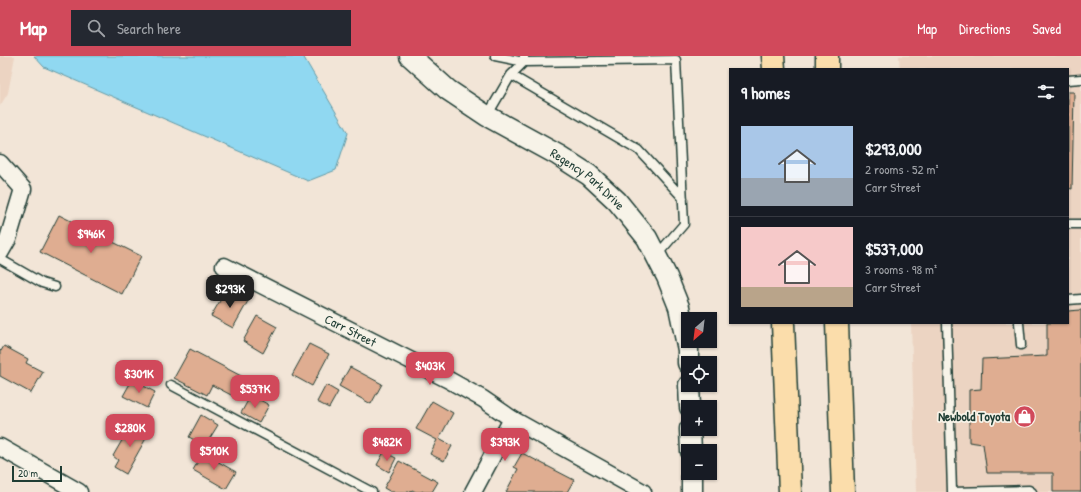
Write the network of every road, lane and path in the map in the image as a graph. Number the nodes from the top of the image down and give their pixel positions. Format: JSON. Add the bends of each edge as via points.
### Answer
{"nodes":[{"id":1,"x":410,"y":56,"type":"edge"},
{"id":2,"x":495,"y":56,"type":"edge"},
{"id":3,"x":773,"y":56,"type":"edge"},
{"id":4,"x":827,"y":56,"type":"edge"},
{"id":5,"x":524,"y":59,"type":"edge"},
{"id":6,"x":774,"y":68,"type":"edge"},
{"id":7,"x":828,"y":68,"type":"edge"},
{"id":8,"x":510,"y":75,"type":"junction"},
{"id":9,"x":1081,"y":79,"type":"edge"},
{"id":10,"x":1069,"y":80,"type":"edge"},
{"id":11,"x":487,"y":116,"type":"junction"},
{"id":12,"x":0,"y":163,"type":"edge"},
{"id":13,"x":683,"y":198,"type":"junction"},
{"id":14,"x":1069,"y":224,"type":"edge"},
{"id":15,"x":1081,"y":224,"type":"edge"},
{"id":16,"x":0,"y":253,"type":"edge"},
{"id":17,"x":656,"y":256,"type":"junction"},
{"id":18,"x":0,"y":259,"type":"edge"},
{"id":19,"x":224,"y":266,"type":"dead end"},
{"id":20,"x":55,"y":288,"type":"dead end"},
{"id":21,"x":1081,"y":299,"type":"edge"},
{"id":22,"x":1069,"y":300,"type":"edge"},
{"id":23,"x":783,"y":324,"type":"edge"},
{"id":24,"x":837,"y":324,"type":"edge"},
{"id":25,"x":947,"y":324,"type":"edge"},
{"id":26,"x":1019,"y":324,"type":"edge"},
{"id":27,"x":1020,"y":346,"type":"dead end"},
{"id":28,"x":688,"y":356,"type":"edge"},
{"id":29,"x":171,"y":385,"type":"dead end"},
{"id":30,"x":512,"y":419,"type":"junction"},
{"id":31,"x":0,"y":447,"type":"edge"},
{"id":32,"x":692,"y":480,"type":"edge"},
{"id":33,"x":79,"y":492,"type":"edge"},
{"id":34,"x":372,"y":492,"type":"edge"},
{"id":35,"x":474,"y":492,"type":"edge"},
{"id":36,"x":643,"y":492,"type":"edge"},
{"id":37,"x":692,"y":492,"type":"edge"},
{"id":38,"x":790,"y":492,"type":"edge"},
{"id":39,"x":843,"y":492,"type":"edge"},
{"id":40,"x":952,"y":492,"type":"edge"},
{"id":41,"x":1032,"y":492,"type":"edge"}],
"edges":[{"from":1,"to":11,"type":"street","name":"Regency Park Drive","via":[[448,90]]},
{"from":2,"to":5,"type":"lane"},
{"from":3,"to":6,"type":"highway"},
{"from":4,"to":7,"type":"highway"},
{"from":5,"to":8,"type":"lane"},
{"from":5,"to":13,"type":"lane","via":[[676,60]]},
{"from":8,"to":11,"type":"lane"},
{"from":8,"to":13,"type":"lane","via":[[639,150]]},
{"from":9,"to":10,"type":"lane"},
{"from":11,"to":17,"type":"street","name":"Regency Park Drive","via":[[589,175],[617,201],[647,238]]},
{"from":12,"to":16,"type":"street","via":[[23,189],[8,239]]},
{"from":13,"to":17,"type":"lane","via":[[684,224]]},
{"from":14,"to":15,"type":"lane"},
{"from":17,"to":28,"type":"street","name":"Regency Park Drive","via":[[679,307]]},
{"from":18,"to":20,"type":"lane"},
{"from":19,"to":30,"type":"street","name":"Carr Street","via":[[447,379],[484,399]]},
{"from":21,"to":22,"type":"lane"},
{"from":23,"to":38,"type":"highway"},
{"from":24,"to":39,"type":"highway"},
{"from":25,"to":40,"type":"lane"},
{"from":26,"to":27,"type":"lane"},
{"from":29,"to":34,"type":"lane"},
{"from":30,"to":35,"type":"street"},
{"from":30,"to":36,"type":"street","name":"Carr Street"},
{"from":31,"to":33,"type":"street"},
{"from":32,"to":37,"type":"street"},
{"from":40,"to":41,"type":"lane"}]}
